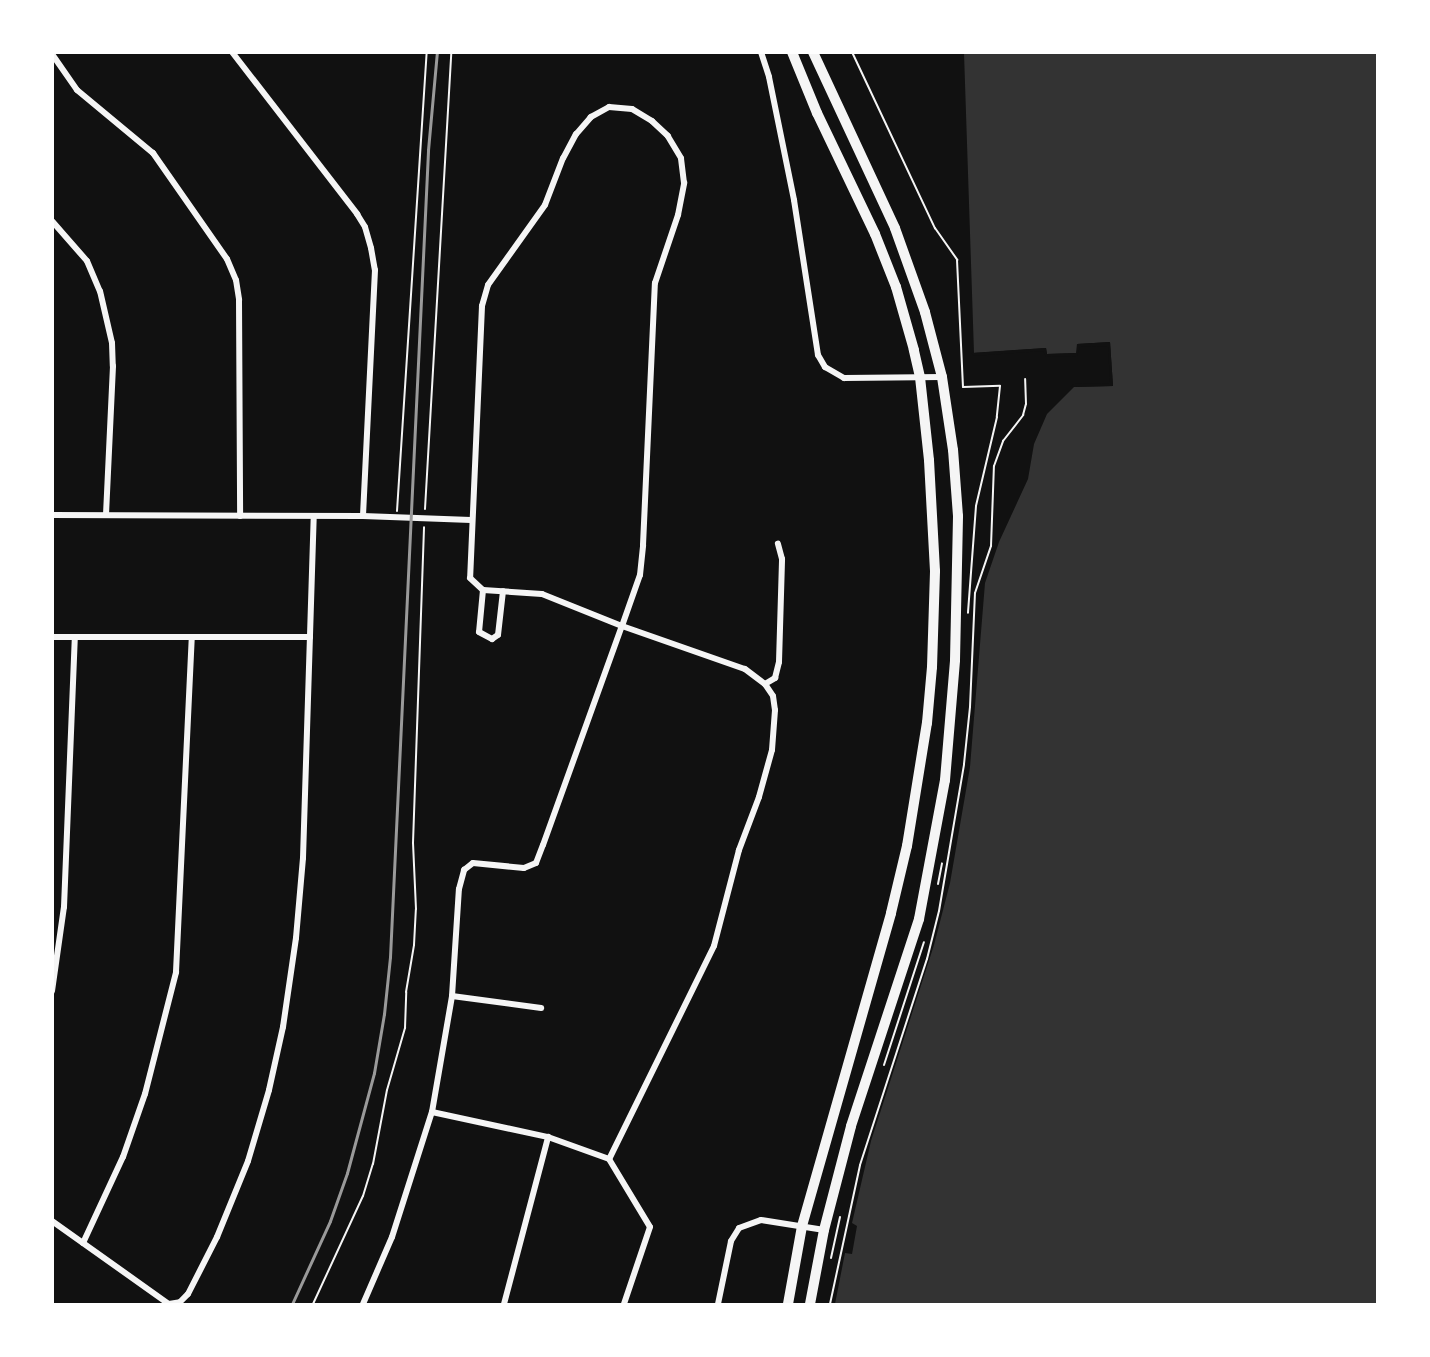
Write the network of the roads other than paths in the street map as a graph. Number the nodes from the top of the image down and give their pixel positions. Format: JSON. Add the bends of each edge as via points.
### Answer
{"nodes":[{"id":1,"x":232,"y":52,"type":"edge"},
{"id":2,"x":761,"y":52,"type":"edge"},
{"id":3,"x":792,"y":52,"type":"edge"},
{"id":4,"x":813,"y":52,"type":"edge"},
{"id":5,"x":52,"y":54,"type":"edge"},
{"id":6,"x":52,"y":221,"type":"edge"},
{"id":7,"x":921,"y":377,"type":"junction"},
{"id":8,"x":942,"y":377,"type":"junction"},
{"id":9,"x":52,"y":515,"type":"edge"},
{"id":10,"x":106,"y":515,"type":"junction"},
{"id":11,"x":240,"y":516,"type":"junction"},
{"id":12,"x":314,"y":516,"type":"junction"},
{"id":13,"x":363,"y":516,"type":"junction"},
{"id":14,"x":471,"y":520,"type":"junction"},
{"id":15,"x":778,"y":544,"type":"dead end"},
{"id":16,"x":483,"y":590,"type":"junction"},
{"id":17,"x":503,"y":591,"type":"junction"},
{"id":18,"x":622,"y":626,"type":"junction"},
{"id":19,"x":52,"y":636,"type":"edge"},
{"id":20,"x":75,"y":637,"type":"junction"},
{"id":21,"x":192,"y":637,"type":"junction"},
{"id":22,"x":310,"y":637,"type":"junction"},
{"id":23,"x":765,"y":684,"type":"junction"},
{"id":24,"x":52,"y":991,"type":"edge"},
{"id":25,"x":453,"y":996,"type":"junction"},
{"id":26,"x":541,"y":1008,"type":"dead end"},
{"id":27,"x":432,"y":1112,"type":"junction"},
{"id":28,"x":548,"y":1137,"type":"junction"},
{"id":29,"x":609,"y":1159,"type":"junction"},
{"id":30,"x":52,"y":1221,"type":"edge"},
{"id":31,"x":802,"y":1226,"type":"junction"},
{"id":32,"x":824,"y":1230,"type":"junction"},
{"id":33,"x":83,"y":1243,"type":"junction"},
{"id":34,"x":363,"y":1305,"type":"edge"},
{"id":35,"x":504,"y":1305,"type":"edge"},
{"id":36,"x":624,"y":1305,"type":"edge"},
{"id":37,"x":718,"y":1305,"type":"edge"},
{"id":38,"x":788,"y":1305,"type":"edge"},
{"id":39,"x":810,"y":1305,"type":"edge"}],
"edges":[{"from":1,"to":13,"type":"street","via":[[357,214],[371,248],[375,270]]},
{"from":2,"to":7,"type":"street","via":[[770,77],[794,200],[818,355],[825,367],[844,378]]},
{"from":3,"to":7,"type":"main road","via":[[892,277]]},
{"from":4,"to":8,"type":"main road","via":[[907,256]]},
{"from":5,"to":11,"type":"street","via":[[77,90],[153,153],[227,259],[236,280]]},
{"from":6,"to":10,"type":"street","via":[[87,261],[100,291],[112,343]]},
{"from":7,"to":8,"type":"street"},
{"from":7,"to":31,"type":"main road","via":[[935,571],[932,667],[919,785],[891,913]]},
{"from":8,"to":32,"type":"main road","via":[[958,516],[957,609],[945,780],[919,919],[851,1126]]},
{"from":9,"to":10,"type":"street"},
{"from":10,"to":11,"type":"street"},
{"from":11,"to":12,"type":"street"},
{"from":12,"to":13,"type":"street"},
{"from":12,"to":22,"type":"street"},
{"from":13,"to":14,"type":"street"},
{"from":14,"to":16,"type":"street","via":[[470,578]]},
{"from":14,"to":18,"type":"street","via":[[482,306],[488,285],[545,205],[576,134],[591,117],[609,107],[632,109],[668,136],[681,158],[684,183],[678,215],[655,283],[643,544],[640,575]]},
{"from":15,"to":23,"type":"street","via":[[782,559],[778,662],[775,678]]},
{"from":16,"to":17,"type":"street"},
{"from":16,"to":17,"type":"street","via":[[479,632],[492,639],[498,635]]},
{"from":17,"to":18,"type":"street","via":[[542,594]]},
{"from":18,"to":23,"type":"street","via":[[745,669]]},
{"from":18,"to":25,"type":"street","via":[[536,863],[524,868],[473,863],[464,870],[459,889]]},
{"from":19,"to":20,"type":"street"},
{"from":20,"to":21,"type":"street"},
{"from":20,"to":24,"type":"street","via":[[64,907]]},
{"from":21,"to":22,"type":"street"},
{"from":21,"to":33,"type":"street","via":[[176,972],[145,1094],[123,1157]]},
{"from":22,"to":33,"type":"street","via":[[303,858],[296,939],[281,1038],[248,1161],[216,1237],[188,1294],[180,1302],[169,1304]]},
{"from":23,"to":29,"type":"street","via":[[773,696],[775,710],[772,750],[739,850],[714,946]]},
{"from":25,"to":26,"type":"street"},
{"from":25,"to":27,"type":"street"},
{"from":27,"to":28,"type":"street"},
{"from":27,"to":34,"type":"street","via":[[392,1237]]},
{"from":28,"to":29,"type":"street"},
{"from":28,"to":35,"type":"street"},
{"from":29,"to":36,"type":"street","via":[[650,1227]]},
{"from":30,"to":33,"type":"street"},
{"from":31,"to":32,"type":"street"},
{"from":31,"to":37,"type":"street","via":[[761,1220],[739,1228],[728,1251]]},
{"from":31,"to":38,"type":"main road"},
{"from":32,"to":39,"type":"main road"}]}
